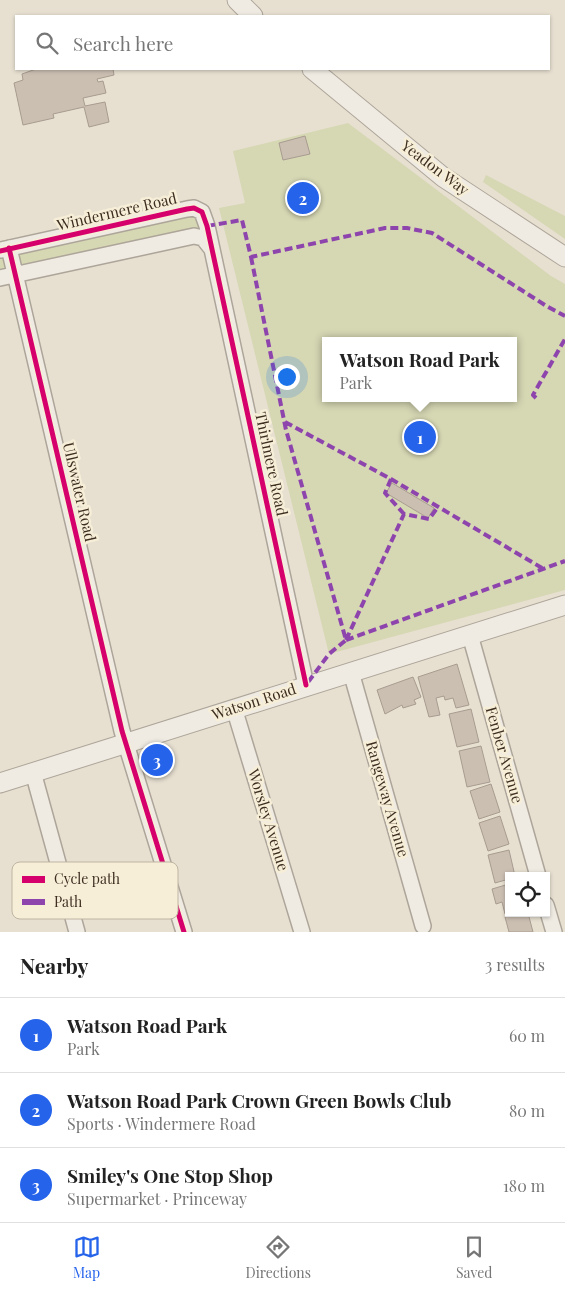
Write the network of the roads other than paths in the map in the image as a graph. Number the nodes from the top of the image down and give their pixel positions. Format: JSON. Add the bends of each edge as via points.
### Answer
{"nodes":[{"id":1,"x":237,"y":0,"type":"edge"},
{"id":2,"x":253,"y":15,"type":"edge"},
{"id":3,"x":313,"y":70,"type":"edge"},
{"id":4,"x":211,"y":248,"type":"junction"},
{"id":5,"x":5,"y":249,"type":"edge"},
{"id":6,"x":565,"y":257,"type":"edge"},
{"id":7,"x":16,"y":275,"type":"junction"},
{"id":8,"x":0,"y":278,"type":"edge"},
{"id":9,"x":565,"y":605,"type":"edge"},
{"id":10,"x":470,"y":635,"type":"junction"},
{"id":11,"x":351,"y":672,"type":"junction"},
{"id":12,"x":306,"y":685,"type":"junction"},
{"id":13,"x":234,"y":708,"type":"junction"},
{"id":14,"x":125,"y":742,"type":"junction"},
{"id":15,"x":33,"y":772,"type":"junction"},
{"id":16,"x":0,"y":783,"type":"edge"},
{"id":17,"x":58,"y":862,"type":"edge"},
{"id":18,"x":162,"y":862,"type":"edge"},
{"id":19,"x":537,"y":872,"type":"edge"},
{"id":20,"x":178,"y":913,"type":"edge"},
{"id":21,"x":550,"y":917,"type":"edge"},
{"id":22,"x":73,"y":919,"type":"edge"},
{"id":23,"x":424,"y":926,"type":"dead end"},
{"id":24,"x":77,"y":932,"type":"edge"},
{"id":25,"x":184,"y":932,"type":"edge"},
{"id":26,"x":302,"y":932,"type":"edge"},
{"id":27,"x":554,"y":932,"type":"edge"}],
"edges":[{"from":1,"to":2,"type":"street"},
{"from":3,"to":6,"type":"street","name":"Yeadon Way","via":[[443,178]]},
{"from":4,"to":5,"type":"street","name":"Windermere Road","via":[[205,217],[194,208]]},
{"from":4,"to":7,"type":"street","via":[[203,238],[194,236]]},
{"from":4,"to":12,"type":"street","name":"Thirlmere Road"},
{"from":5,"to":7,"type":"street","name":"Ullswater Road"},
{"from":7,"to":8,"type":"street"},
{"from":7,"to":14,"type":"street","name":"Ullswater Road"},
{"from":9,"to":10,"type":"street","name":"Watson Road"},
{"from":10,"to":11,"type":"street","name":"Watson Road"},
{"from":10,"to":19,"type":"street","name":"Fenber Avenue"},
{"from":11,"to":12,"type":"street","name":"Watson Road"},
{"from":11,"to":23,"type":"street","name":"Rangeway Avenue"},
{"from":12,"to":13,"type":"street","name":"Watson Road"},
{"from":13,"to":14,"type":"street","name":"Watson Road"},
{"from":13,"to":26,"type":"street","name":"Worsley Avenue"},
{"from":14,"to":15,"type":"street","name":"Watson Road"},
{"from":14,"to":18,"type":"street","name":"Ullswater Road"},
{"from":15,"to":16,"type":"street","name":"Watson Road"},
{"from":15,"to":17,"type":"street"},
{"from":20,"to":25,"type":"street","name":"Ullswater Road"},
{"from":21,"to":27,"type":"street"},
{"from":22,"to":24,"type":"street"}]}
